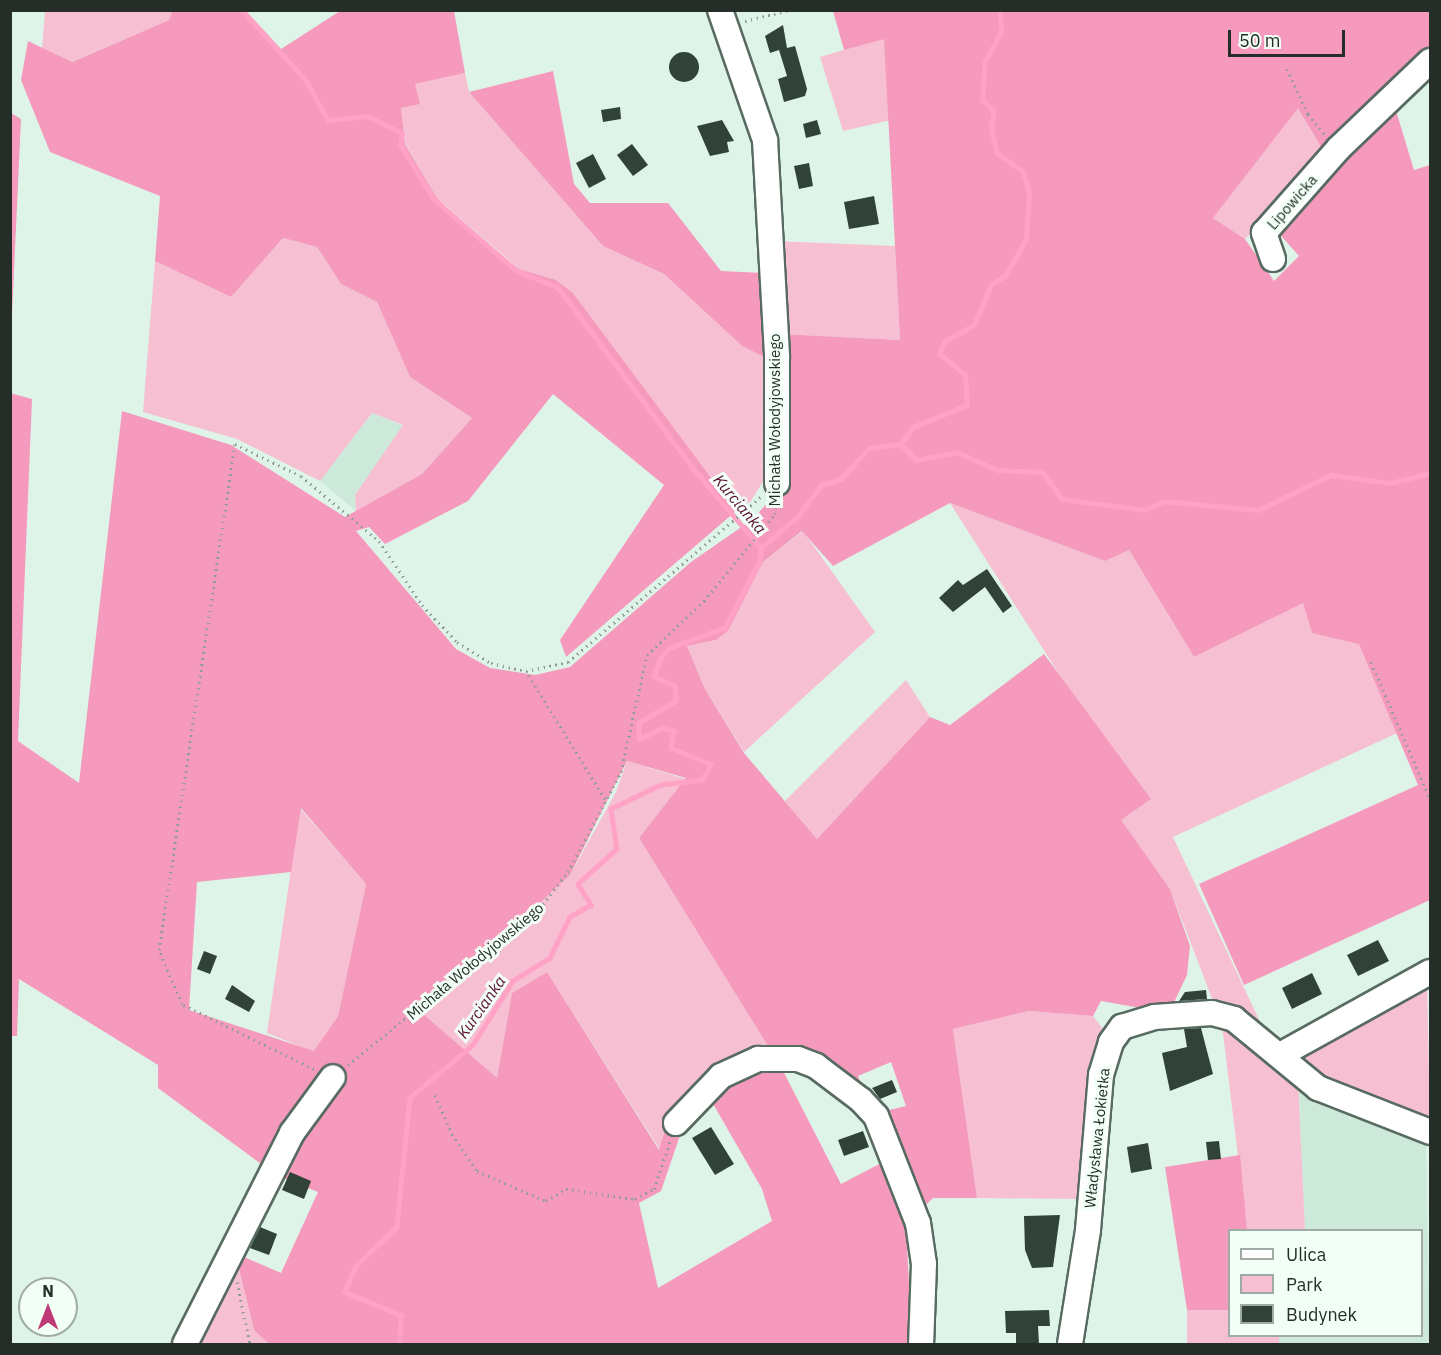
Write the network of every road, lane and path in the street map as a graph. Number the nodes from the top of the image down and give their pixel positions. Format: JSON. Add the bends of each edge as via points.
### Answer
{"nodes":[{"id":1,"x":789,"y":10,"type":"edge"},
{"id":2,"x":723,"y":18,"type":"edge"},
{"id":3,"x":1431,"y":61,"type":"edge"},
{"id":4,"x":1287,"y":69,"type":"dead end"},
{"id":5,"x":1339,"y":148,"type":"junction"},
{"id":6,"x":1274,"y":260,"type":"dead end"},
{"id":7,"x":777,"y":483,"type":"junction"},
{"id":8,"x":1371,"y":662,"type":"dead end"},
{"id":9,"x":526,"y":671,"type":"junction"},
{"id":10,"x":1431,"y":799,"type":"edge"},
{"id":11,"x":606,"y":800,"type":"junction"},
{"id":12,"x":1431,"y":972,"type":"edge"},
{"id":13,"x":1282,"y":1054,"type":"junction"},
{"id":14,"x":333,"y":1077,"type":"junction"},
{"id":15,"x":435,"y":1095,"type":"dead end"},
{"id":16,"x":676,"y":1124,"type":"joint"},
{"id":17,"x":1431,"y":1132,"type":"edge"},
{"id":18,"x":224,"y":1267,"type":"junction"},
{"id":19,"x":185,"y":1344,"type":"edge"},
{"id":20,"x":250,"y":1344,"type":"edge"},
{"id":21,"x":921,"y":1344,"type":"edge"},
{"id":22,"x":1070,"y":1344,"type":"edge"}],
"edges":[{"from":1,"to":2,"type":"path"},
{"from":2,"to":7,"type":"street","name":"Michała Wołodyjowskiego","via":[[765,140],[777,358]]},
{"from":3,"to":5,"type":"street","name":"Lipowicka"},
{"from":4,"to":5,"type":"path","via":[[1317,129]]},
{"from":5,"to":6,"type":"street","name":"Lipowicka","via":[[1264,233]]},
{"from":7,"to":9,"type":"path","via":[[568,662]]},
{"from":7,"to":11,"type":"path","name":"Michała Wołodyjowskiego","via":[[775,514],[704,601],[647,655],[628,747]]},
{"from":8,"to":10,"type":"path"},
{"from":9,"to":11,"type":"path"},
{"from":9,"to":14,"type":"path","via":[[491,663],[457,642],[422,605],[379,541],[301,476],[235,444],[159,950],[182,1004]]},
{"from":11,"to":14,"type":"path","name":"Michała Wołodyjowskiego","via":[[568,873],[539,909]]},
{"from":12,"to":13,"type":"street"},
{"from":13,"to":17,"type":"street","name":"Władysława Łokietka","via":[[1318,1088]]},
{"from":13,"to":22,"type":"street","name":"Władysława Łokietka","via":[[1234,1019],[1212,1013],[1134,1021],[1111,1042],[1101,1075],[1088,1230]]},
{"from":14,"to":18,"type":"street","via":[[292,1132]]},
{"from":15,"to":16,"type":"path","via":[[452,1134],[477,1171],[546,1201],[566,1189],[635,1199],[654,1189]]},
{"from":16,"to":21,"type":"street","via":[[721,1076],[758,1059],[798,1059],[816,1066],[861,1100],[876,1116],[918,1223],[924,1264]]},
{"from":18,"to":19,"type":"street"},
{"from":18,"to":20,"type":"path","via":[[237,1281]]}]}
